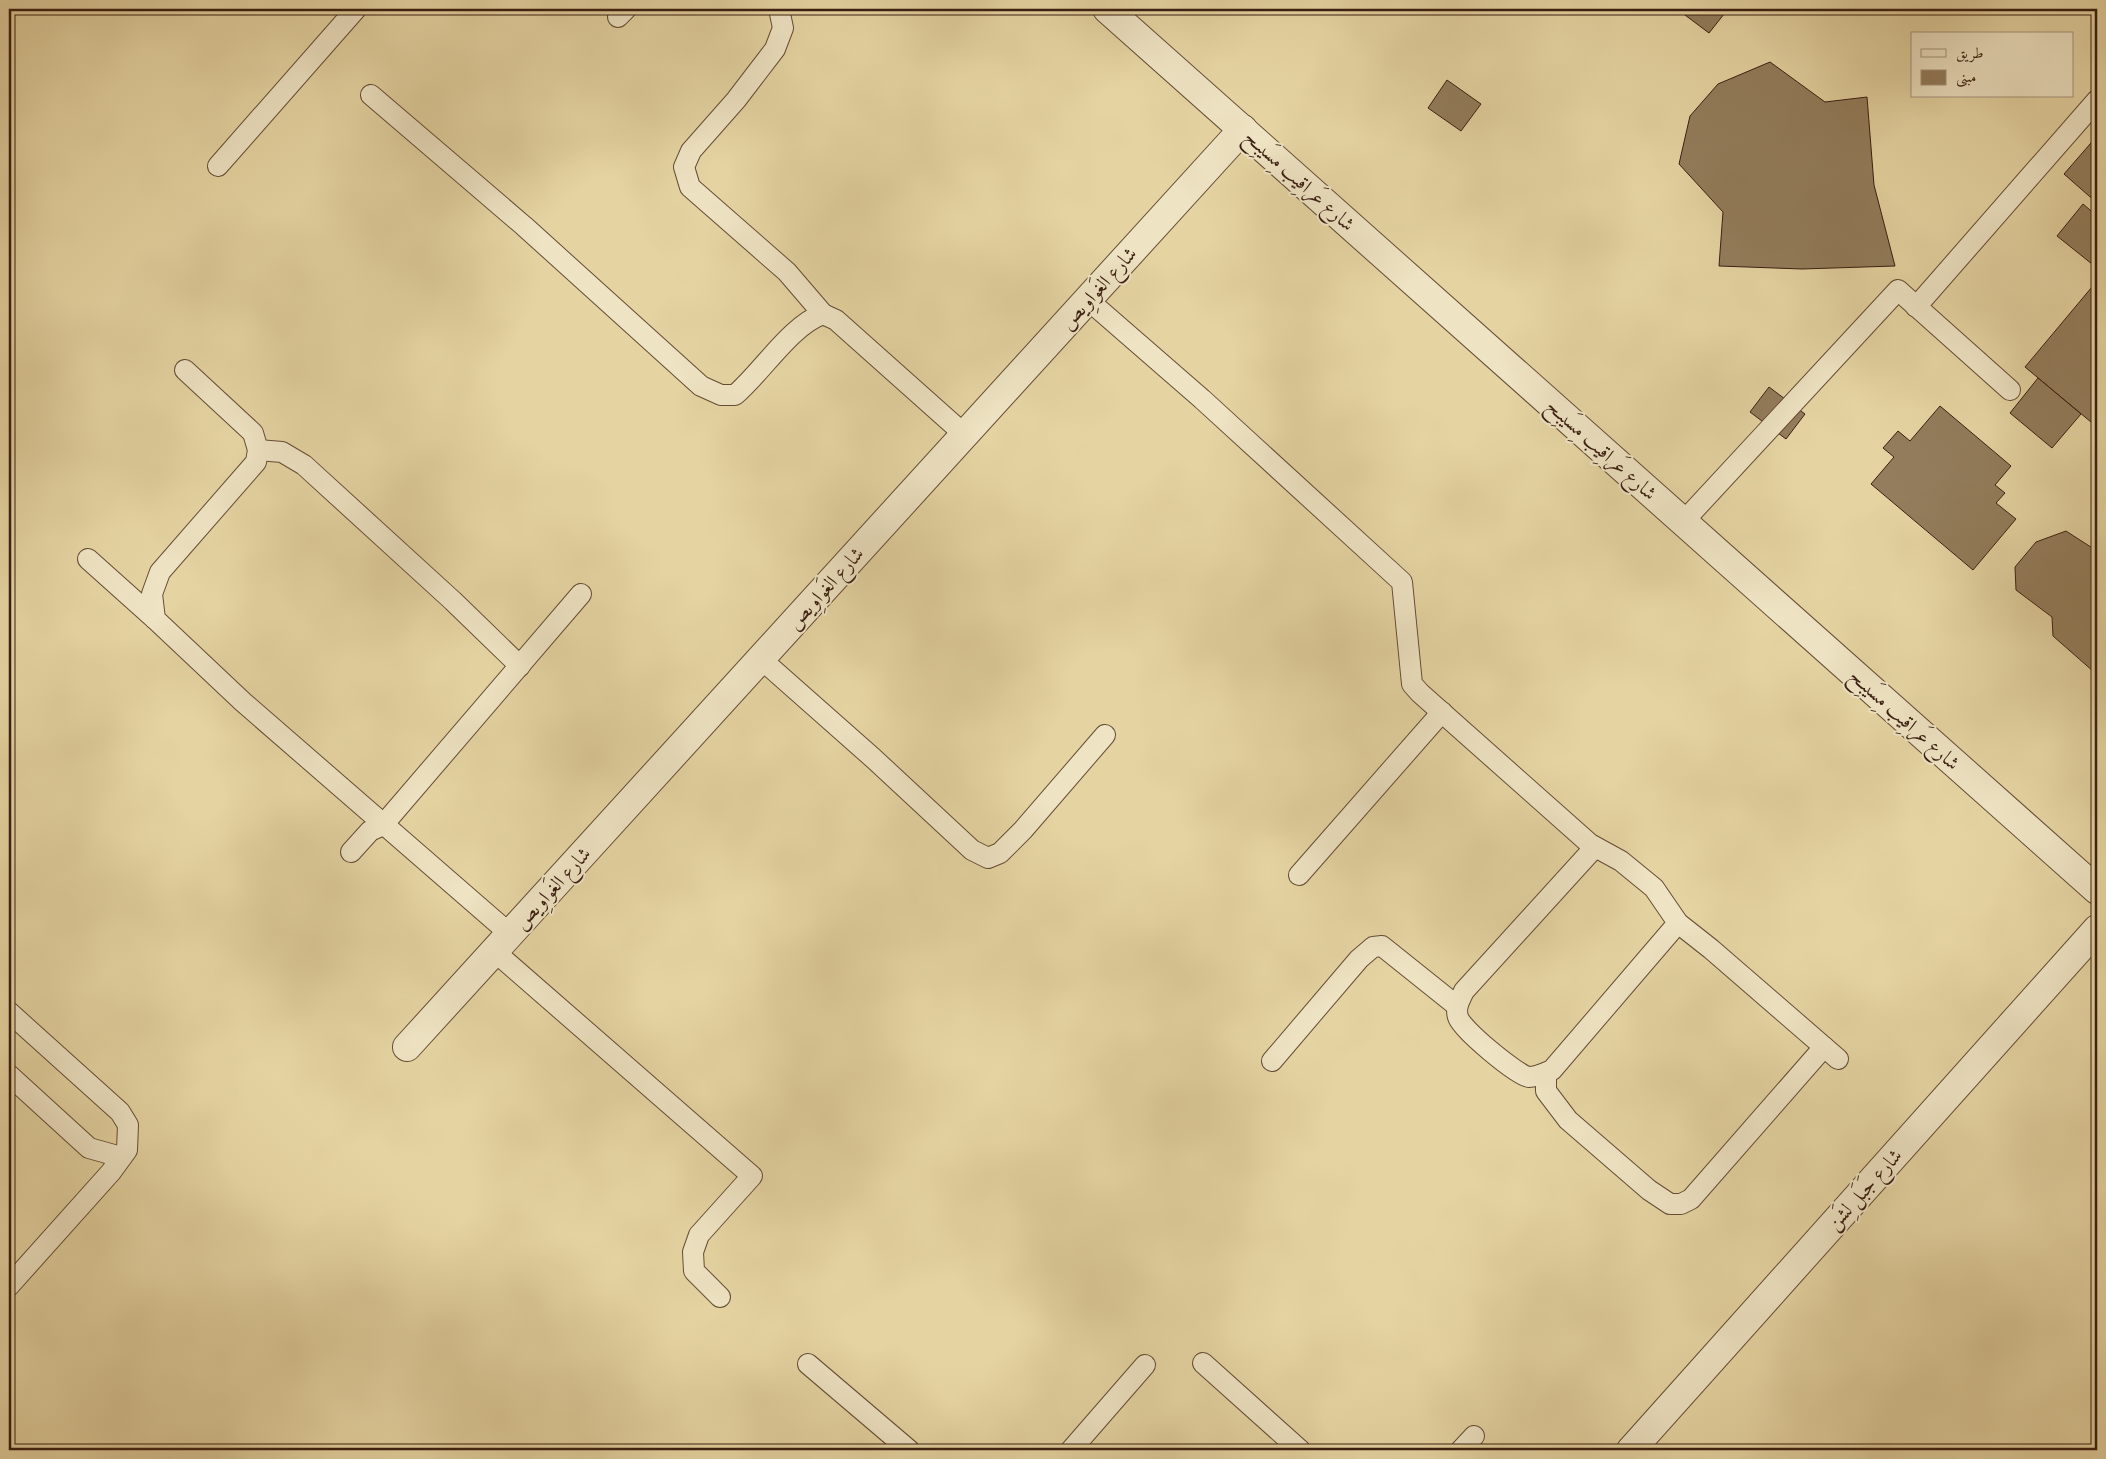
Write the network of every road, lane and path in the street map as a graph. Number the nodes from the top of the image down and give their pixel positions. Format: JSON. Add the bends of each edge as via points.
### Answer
{"nodes":[{"id":1,"x":356,"y":9,"type":"edge"},
{"id":2,"x":779,"y":9,"type":"edge"},
{"id":3,"x":1107,"y":9,"type":"edge"},
{"id":4,"x":371,"y":96,"type":"dead end"},
{"id":5,"x":2097,"y":100,"type":"edge"},
{"id":6,"x":1243,"y":129,"type":"junction"},
{"id":7,"x":218,"y":166,"type":"dead end"},
{"id":8,"x":1087,"y":300,"type":"junction"},
{"id":9,"x":1916,"y":306,"type":"junction"},
{"id":10,"x":823,"y":314,"type":"junction"},
{"id":11,"x":185,"y":370,"type":"dead end"},
{"id":12,"x":2010,"y":390,"type":"dead end"},
{"id":13,"x":965,"y":434,"type":"junction"},
{"id":14,"x":258,"y":450,"type":"junction"},
{"id":15,"x":1683,"y":522,"type":"junction"},
{"id":16,"x":88,"y":559,"type":"dead end"},
{"id":17,"x":581,"y":594,"type":"dead end"},
{"id":18,"x":155,"y":619,"type":"junction"},
{"id":19,"x":761,"y":659,"type":"junction"},
{"id":20,"x":520,"y":666,"type":"junction"},
{"id":21,"x":1442,"y":712,"type":"junction"},
{"id":22,"x":1105,"y":735,"type":"dead end"},
{"id":23,"x":383,"y":825,"type":"junction"},
{"id":24,"x":1595,"y":846,"type":"junction"},
{"id":25,"x":351,"y":852,"type":"dead end"},
{"id":26,"x":1299,"y":875,"type":"dead end"},
{"id":27,"x":2097,"y":890,"type":"edge"},
{"id":28,"x":1678,"y":923,"type":"junction"},
{"id":29,"x":2097,"y":928,"type":"edge"},
{"id":30,"x":502,"y":943,"type":"junction"},
{"id":31,"x":1457,"y":1006,"type":"junction"},
{"id":32,"x":12,"y":1022,"type":"edge"},
{"id":33,"x":407,"y":1047,"type":"dead end"},
{"id":34,"x":1272,"y":1061,"type":"dead end"},
{"id":35,"x":1546,"y":1072,"type":"junction"},
{"id":36,"x":9,"y":1074,"type":"edge"},
{"id":37,"x":122,"y":1157,"type":"junction"},
{"id":38,"x":9,"y":1286,"type":"edge"},
{"id":39,"x":720,"y":1297,"type":"dead end"},
{"id":40,"x":1203,"y":1363,"type":"dead end"},
{"id":41,"x":808,"y":1364,"type":"dead end"},
{"id":42,"x":1145,"y":1364,"type":"dead end"},
{"id":43,"x":909,"y":1450,"type":"edge"},
{"id":44,"x":1071,"y":1450,"type":"edge"},
{"id":45,"x":1300,"y":1450,"type":"edge"},
{"id":46,"x":1631,"y":1450,"type":"edge"}],
"edges":[{"from":1,"to":7,"type":"lane"},
{"from":2,"to":10,"type":"lane","via":[[783,28],[775,49],[736,100],[691,150],[684,167],[690,187],[787,272]]},
{"from":3,"to":6,"type":"street","name":"شارع عَراقِيب مِسَيبِح"},
{"from":4,"to":10,"type":"lane","via":[[524,226],[701,386],[721,395],[735,396],[798,328]]},
{"from":5,"to":9,"type":"lane"},
{"from":6,"to":8,"type":"street","name":"شارع الغَواوِيص"},
{"from":6,"to":15,"type":"street","name":"شارع عَراقِيب مِسَيبِح"},
{"from":8,"to":13,"type":"street","name":"شارع الغَواوِيص"},
{"from":8,"to":21,"type":"lane","via":[[1202,399],[1402,582],[1412,684]]},
{"from":9,"to":12,"type":"lane"},
{"from":9,"to":15,"type":"lane","via":[[1898,290]]},
{"from":10,"to":13,"type":"lane","via":[[836,320]]},
{"from":11,"to":14,"type":"lane","via":[[253,433]]},
{"from":13,"to":19,"type":"street","name":"شارع الغَواوِيص"},
{"from":14,"to":18,"type":"lane","via":[[256,462],[160,572],[152,594]]},
{"from":14,"to":20,"type":"lane","via":[[282,452],[304,465]]},
{"from":15,"to":27,"type":"street","name":"شارع عَراقِيب مِسَيبِح"},
{"from":16,"to":18,"type":"lane"},
{"from":17,"to":20,"type":"lane"},
{"from":18,"to":23,"type":"lane","via":[[243,702]]},
{"from":19,"to":22,"type":"lane","via":[[972,850],[988,858],[1000,853],[1023,830]]},
{"from":19,"to":30,"type":"street","name":"شارع الغَواوِيص"},
{"from":20,"to":23,"type":"lane"},
{"from":21,"to":24,"type":"lane"},
{"from":21,"to":26,"type":"lane"},
{"from":23,"to":25,"type":"lane","via":[[370,831]]},
{"from":23,"to":30,"type":"lane"},
{"from":24,"to":28,"type":"lane","via":[[1621,861],[1654,888]]},
{"from":24,"to":31,"type":"lane","via":[[1464,991]]},
{"from":28,"to":35,"type":"lane","via":[[1552,1070]]},
{"from":28,"to":35,"type":"lane","via":[[1831,1053],[1690,1199],[1681,1204],[1670,1204],[1649,1190],[1568,1120],[1546,1091]]},
{"from":29,"to":46,"type":"street","name":"شارع جَبَل لِشَن"},
{"from":30,"to":33,"type":"street","name":"شارع الغَواوِيص"},
{"from":30,"to":39,"type":"lane","via":[[752,1176],[700,1234],[693,1252],[694,1271]]},
{"from":31,"to":34,"type":"lane","via":[[1398,957],[1382,946],[1373,947]]},
{"from":31,"to":35,"type":"lane","via":[[1458,1019],[1470,1034],[1515,1070],[1528,1077]]},
{"from":32,"to":37,"type":"lane","via":[[120,1112],[128,1125],[127,1150]]},
{"from":36,"to":37,"type":"lane","via":[[89,1148]]},
{"from":37,"to":38,"type":"lane"},
{"from":40,"to":45,"type":"lane"},
{"from":41,"to":43,"type":"lane"},
{"from":42,"to":44,"type":"lane"}]}
